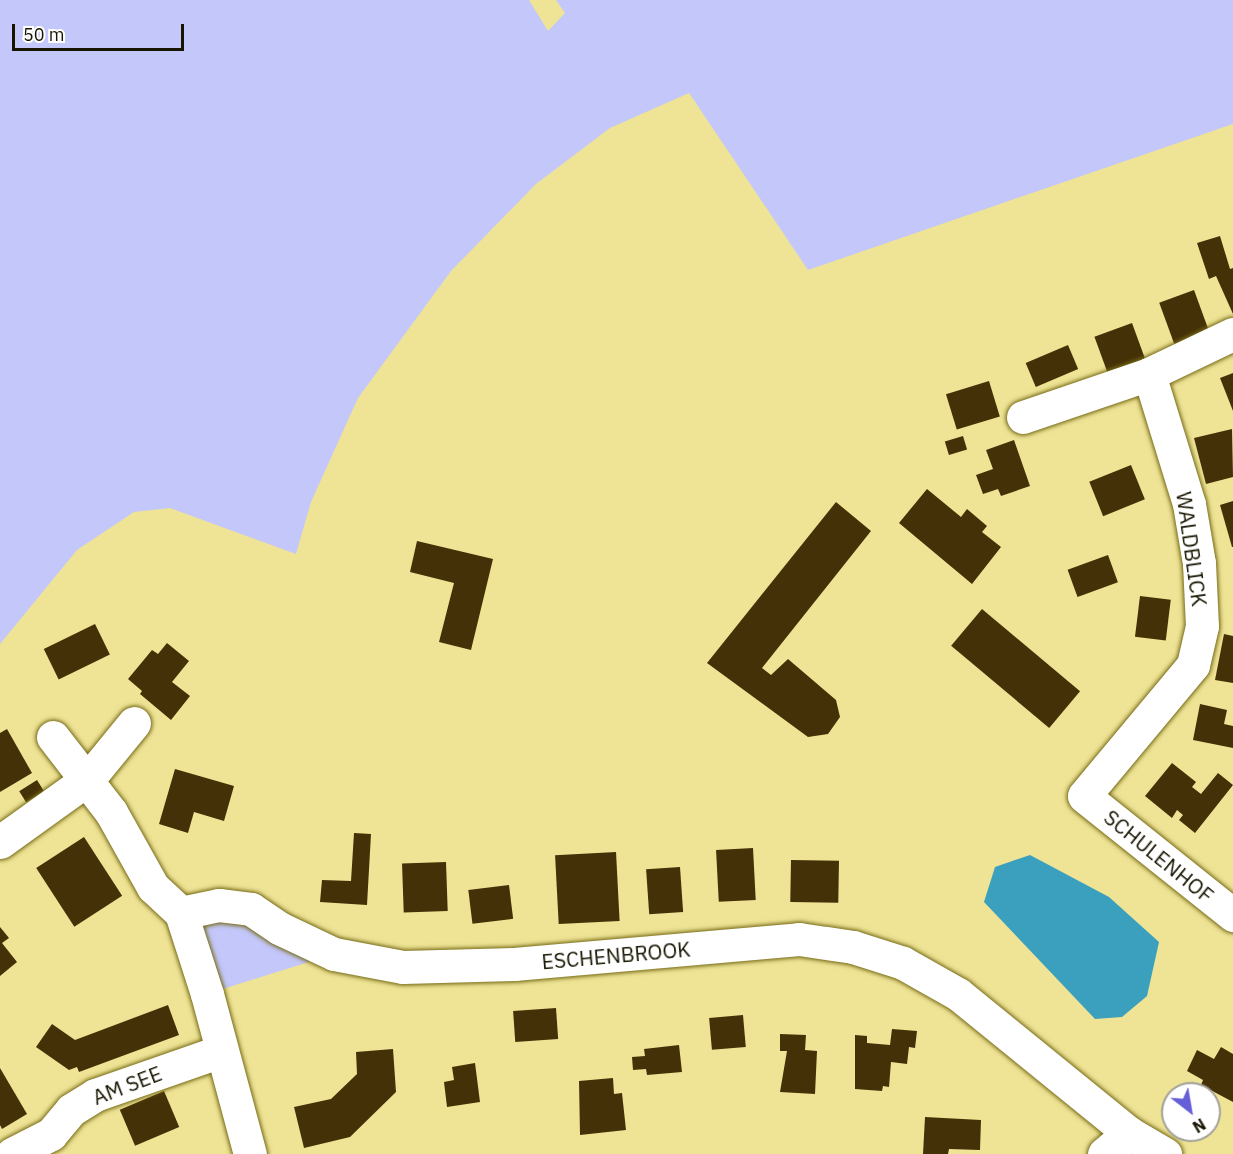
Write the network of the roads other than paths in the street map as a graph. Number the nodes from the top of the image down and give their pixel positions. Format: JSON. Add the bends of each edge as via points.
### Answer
{"nodes":[{"id":1,"x":1233,"y":334,"type":"edge"},
{"id":2,"x":1149,"y":374,"type":"junction"},
{"id":3,"x":1023,"y":417,"type":"dead end"},
{"id":4,"x":134,"y":723,"type":"dead end"},
{"id":5,"x":53,"y":737,"type":"dead end"},
{"id":6,"x":88,"y":778,"type":"junction"},
{"id":7,"x":1084,"y":796,"type":"joint"},
{"id":8,"x":0,"y":842,"type":"edge"},
{"id":9,"x":181,"y":914,"type":"junction"},
{"id":10,"x":1233,"y":915,"type":"edge"},
{"id":11,"x":221,"y":1051,"type":"junction"},
{"id":12,"x":1129,"y":1133,"type":"junction"},
{"id":13,"x":12,"y":1154,"type":"edge"},
{"id":14,"x":250,"y":1154,"type":"edge"},
{"id":15,"x":1104,"y":1154,"type":"edge"},
{"id":16,"x":1165,"y":1154,"type":"edge"}],
"edges":[{"from":1,"to":2,"type":"street"},
{"from":2,"to":3,"type":"street"},
{"from":2,"to":7,"type":"street","name":"WALDBLICK","via":[[1189,504],[1199,563],[1202,626],[1193,665]]},
{"from":4,"to":6,"type":"street"},
{"from":5,"to":6,"type":"street"},
{"from":6,"to":8,"type":"street"},
{"from":6,"to":9,"type":"street","via":[[153,887]]},
{"from":7,"to":10,"type":"street","name":"SCHULENHOF"},
{"from":9,"to":11,"type":"street"},
{"from":9,"to":12,"type":"street","name":"ESCHENBROOK","via":[[219,905],[251,909],[279,928],[334,954],[403,967],[514,964],[799,939],[853,947],[903,963],[958,994]]},
{"from":11,"to":13,"type":"street","name":"AM SEE","via":[[95,1095],[71,1110],[51,1134]]},
{"from":11,"to":14,"type":"street"},
{"from":12,"to":15,"type":"street"},
{"from":12,"to":16,"type":"street","name":"ESCHENBROOK"}]}
